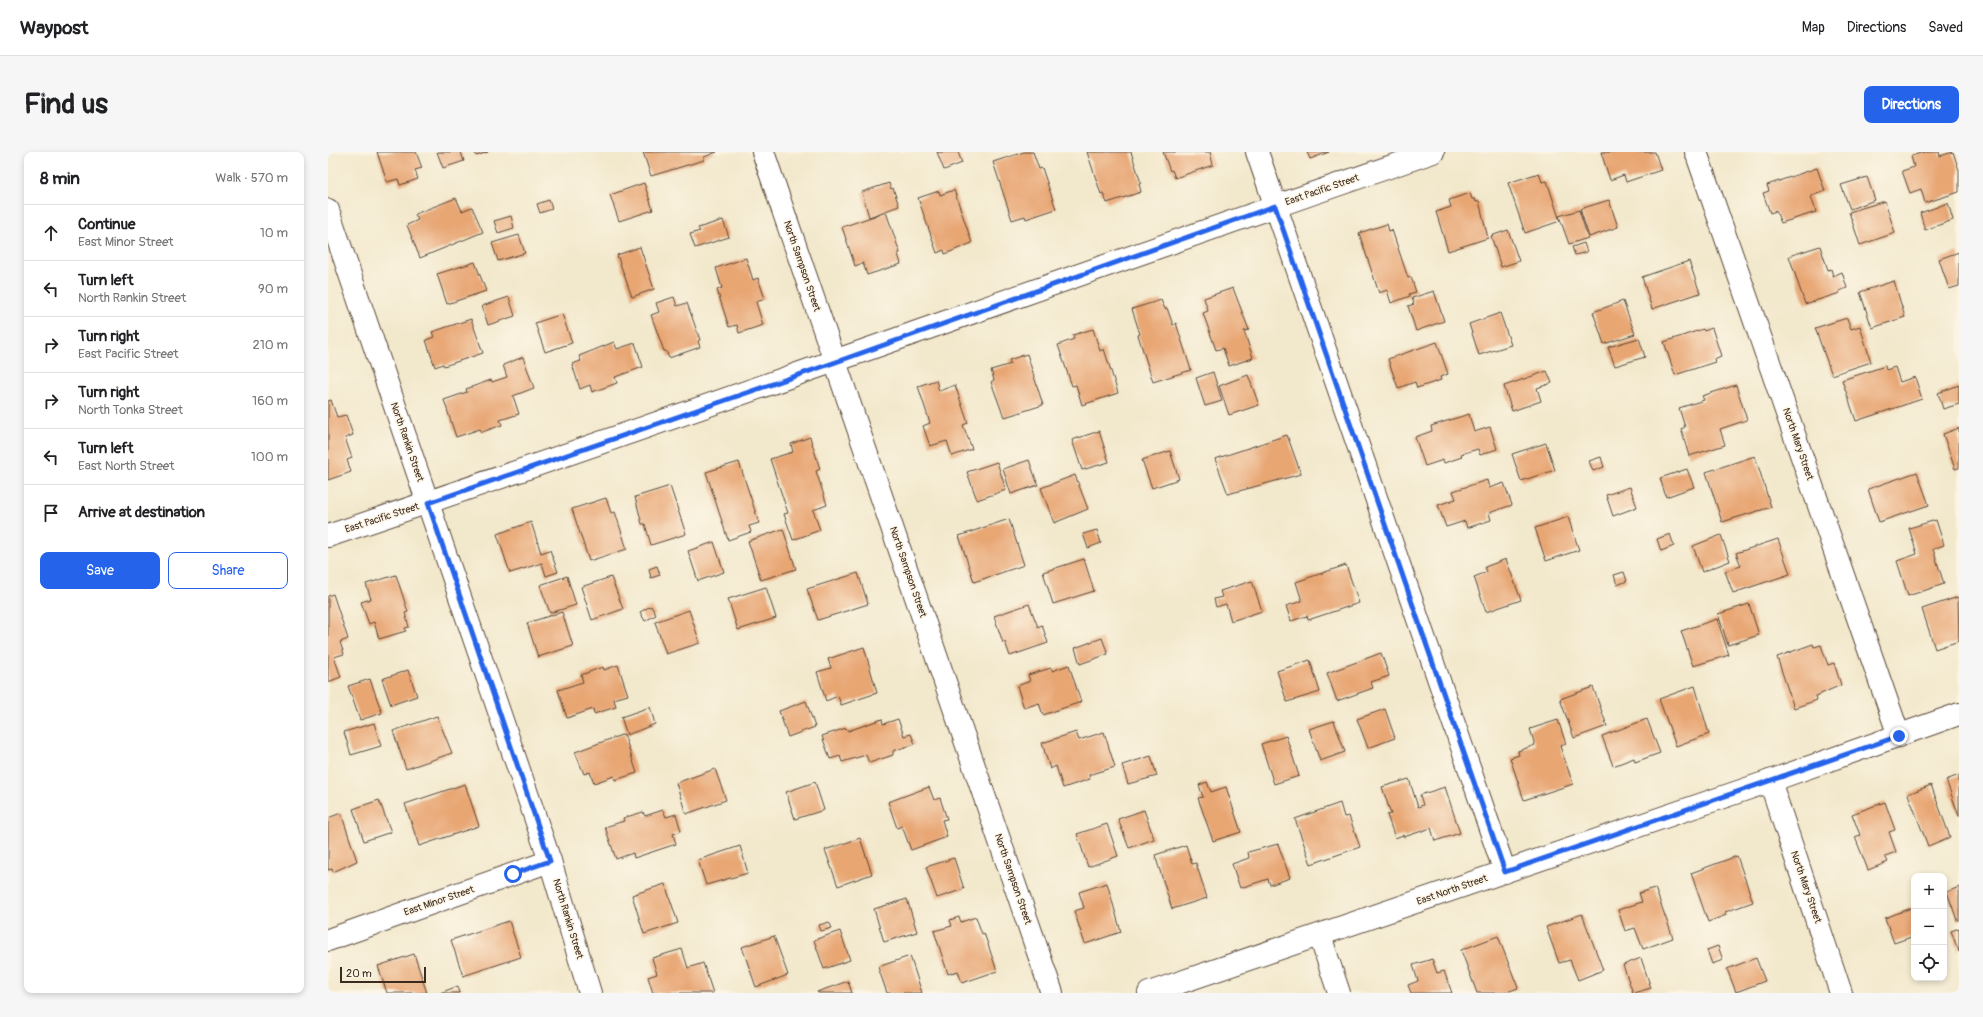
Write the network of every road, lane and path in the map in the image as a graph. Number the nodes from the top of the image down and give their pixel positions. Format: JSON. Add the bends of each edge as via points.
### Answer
{"nodes":[{"id":1,"x":763,"y":152,"type":"edge"},
{"id":2,"x":1256,"y":152,"type":"edge"},
{"id":3,"x":1433,"y":152,"type":"edge"},
{"id":4,"x":1696,"y":152,"type":"edge"},
{"id":5,"x":1275,"y":206,"type":"junction"},
{"id":6,"x":328,"y":210,"type":"edge"},
{"id":7,"x":836,"y":362,"type":"junction"},
{"id":8,"x":428,"y":503,"type":"junction"},
{"id":9,"x":328,"y":536,"type":"edge"},
{"id":10,"x":1959,"y":714,"type":"edge"},
{"id":11,"x":1899,"y":736,"type":"junction"},
{"id":12,"x":1770,"y":781,"type":"junction"},
{"id":13,"x":550,"y":861,"type":"junction"},
{"id":14,"x":1505,"y":872,"type":"junction"},
{"id":15,"x":1320,"y":936,"type":"junction"},
{"id":16,"x":328,"y":940,"type":"edge"},
{"id":17,"x":590,"y":993,"type":"edge"},
{"id":18,"x":1052,"y":993,"type":"edge"},
{"id":19,"x":1149,"y":993,"type":"edge"},
{"id":20,"x":1339,"y":993,"type":"edge"},
{"id":21,"x":1841,"y":993,"type":"edge"}],
"edges":[{"from":1,"to":7,"type":"street","name":"North Sampson Street"},
{"from":2,"to":5,"type":"street"},
{"from":3,"to":5,"type":"street","name":"East Pacific Street"},
{"from":4,"to":11,"type":"street","name":"North Mary Street"},
{"from":5,"to":7,"type":"street","name":"East Pacific Street"},
{"from":5,"to":14,"type":"street"},
{"from":6,"to":8,"type":"street","name":"North Rankin Street"},
{"from":7,"to":8,"type":"street","name":"East Pacific Street"},
{"from":7,"to":18,"type":"street","name":"North Sampson Street"},
{"from":8,"to":9,"type":"street","name":"East Pacific Street"},
{"from":8,"to":13,"type":"street","name":"North Rankin Street"},
{"from":10,"to":11,"type":"street","name":"East North Street"},
{"from":11,"to":12,"type":"street","name":"East North Street"},
{"from":12,"to":14,"type":"street","name":"East North Street"},
{"from":12,"to":21,"type":"street","name":"North Mary Street"},
{"from":13,"to":16,"type":"street","name":"East Minor Street"},
{"from":13,"to":17,"type":"street","name":"North Rankin Street"},
{"from":14,"to":15,"type":"street","name":"East North Street"},
{"from":15,"to":19,"type":"street","name":"East North Street"},
{"from":15,"to":20,"type":"street"}]}
